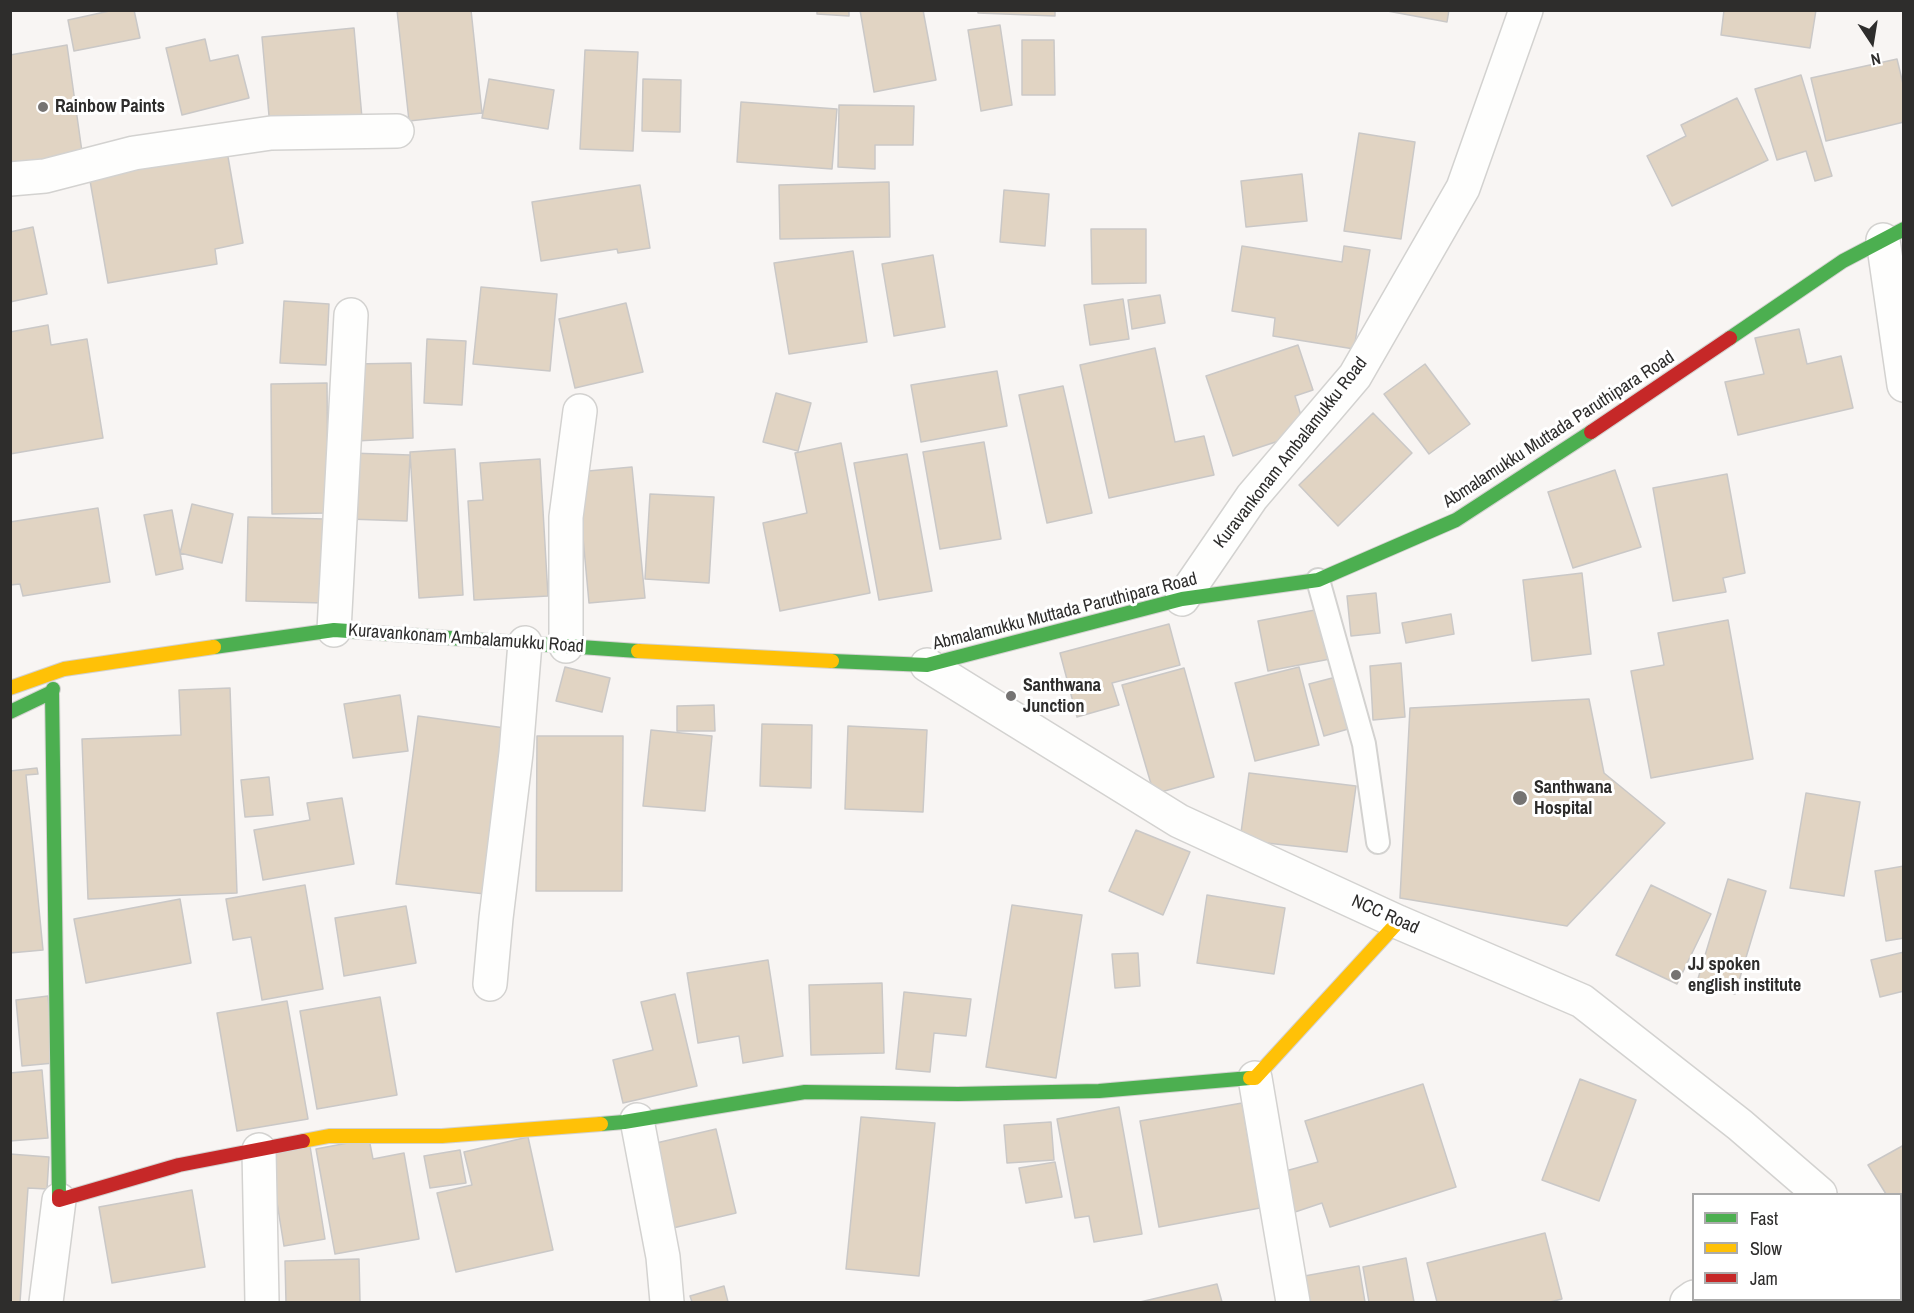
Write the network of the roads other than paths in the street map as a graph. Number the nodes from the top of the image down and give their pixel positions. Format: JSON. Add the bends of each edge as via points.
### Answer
{"nodes":[{"id":1,"x":1526,"y":10,"type":"edge"},
{"id":2,"x":397,"y":132,"type":"dead end"},
{"id":3,"x":10,"y":179,"type":"edge"},
{"id":4,"x":1893,"y":235,"type":"edge"},
{"id":5,"x":351,"y":315,"type":"dead end"},
{"id":6,"x":1904,"y":385,"type":"edge"},
{"id":7,"x":580,"y":411,"type":"dead end"},
{"id":8,"x":1318,"y":580,"type":"junction"},
{"id":9,"x":1182,"y":598,"type":"junction"},
{"id":10,"x":334,"y":630,"type":"junction"},
{"id":11,"x":525,"y":643,"type":"junction"},
{"id":12,"x":566,"y":646,"type":"junction"},
{"id":13,"x":927,"y":665,"type":"junction"},
{"id":14,"x":64,"y":669,"type":"junction"},
{"id":15,"x":21,"y":670,"type":"dead end"},
{"id":16,"x":10,"y":688,"type":"edge"},
{"id":17,"x":52,"y":692,"type":"junction"},
{"id":18,"x":10,"y":712,"type":"edge"},
{"id":19,"x":1378,"y":842,"type":"dead end"},
{"id":20,"x":1398,"y":922,"type":"junction"},
{"id":21,"x":490,"y":984,"type":"dead end"},
{"id":22,"x":1255,"y":1078,"type":"junction"},
{"id":23,"x":637,"y":1120,"type":"junction"},
{"id":24,"x":259,"y":1150,"type":"junction"},
{"id":25,"x":1808,"y":1191,"type":"edge"},
{"id":26,"x":60,"y":1200,"type":"junction"},
{"id":27,"x":46,"y":1302,"type":"edge"},
{"id":28,"x":262,"y":1302,"type":"edge"},
{"id":29,"x":667,"y":1302,"type":"edge"},
{"id":30,"x":1293,"y":1302,"type":"edge"}],
"edges":[{"from":1,"to":9,"type":"street","name":"Kuravankonam Ambalamukku Road","via":[[1463,188],[1355,376],[1252,497]]},
{"from":2,"to":3,"type":"street","via":[[270,133],[134,153],[45,176]]},
{"from":4,"to":6,"type":"street"},
{"from":4,"to":8,"type":"main road","name":"Abmalamukku Muttada Paruthipara Road","via":[[1843,261],[1456,520]]},
{"from":5,"to":10,"type":"street"},
{"from":7,"to":12,"type":"street","via":[[566,517]]},
{"from":8,"to":9,"type":"main road","name":"Abmalamukku Muttada Paruthipara Road"},
{"from":8,"to":19,"type":"lane","via":[[1364,744]]},
{"from":9,"to":13,"type":"main road","name":"Abmalamukku Muttada Paruthipara Road"},
{"from":10,"to":11,"type":"main road","name":"Kuravankonam Ambalamukku Road"},
{"from":10,"to":14,"type":"main road","name":"Kuravankonam Ambalamukku Road"},
{"from":11,"to":12,"type":"main road","name":"Kuravankonam Ambalamukku Road"},
{"from":11,"to":21,"type":"street"},
{"from":12,"to":13,"type":"main road","name":"Kuravankonam Ambalamukku Road"},
{"from":13,"to":20,"type":"street","name":"NCC Road","via":[[1179,821]]},
{"from":14,"to":15,"type":"main road"},
{"from":14,"to":16,"type":"main road","name":"Kuravankonam Ambalamukku Road"},
{"from":14,"to":17,"type":"main road"},
{"from":17,"to":18,"type":"main road"},
{"from":17,"to":26,"type":"main road"},
{"from":20,"to":22,"type":"main road"},
{"from":20,"to":25,"type":"street","name":"NCC Road","via":[[1582,1001],[1740,1125]]},
{"from":22,"to":23,"type":"main road","via":[[1099,1091],[805,1092]]},
{"from":22,"to":30,"type":"street"},
{"from":23,"to":24,"type":"main road","via":[[442,1136],[329,1136]]},
{"from":23,"to":29,"type":"street","via":[[663,1257]]},
{"from":24,"to":26,"type":"main road","via":[[179,1165]]},
{"from":24,"to":28,"type":"street"},
{"from":26,"to":27,"type":"street"}]}
